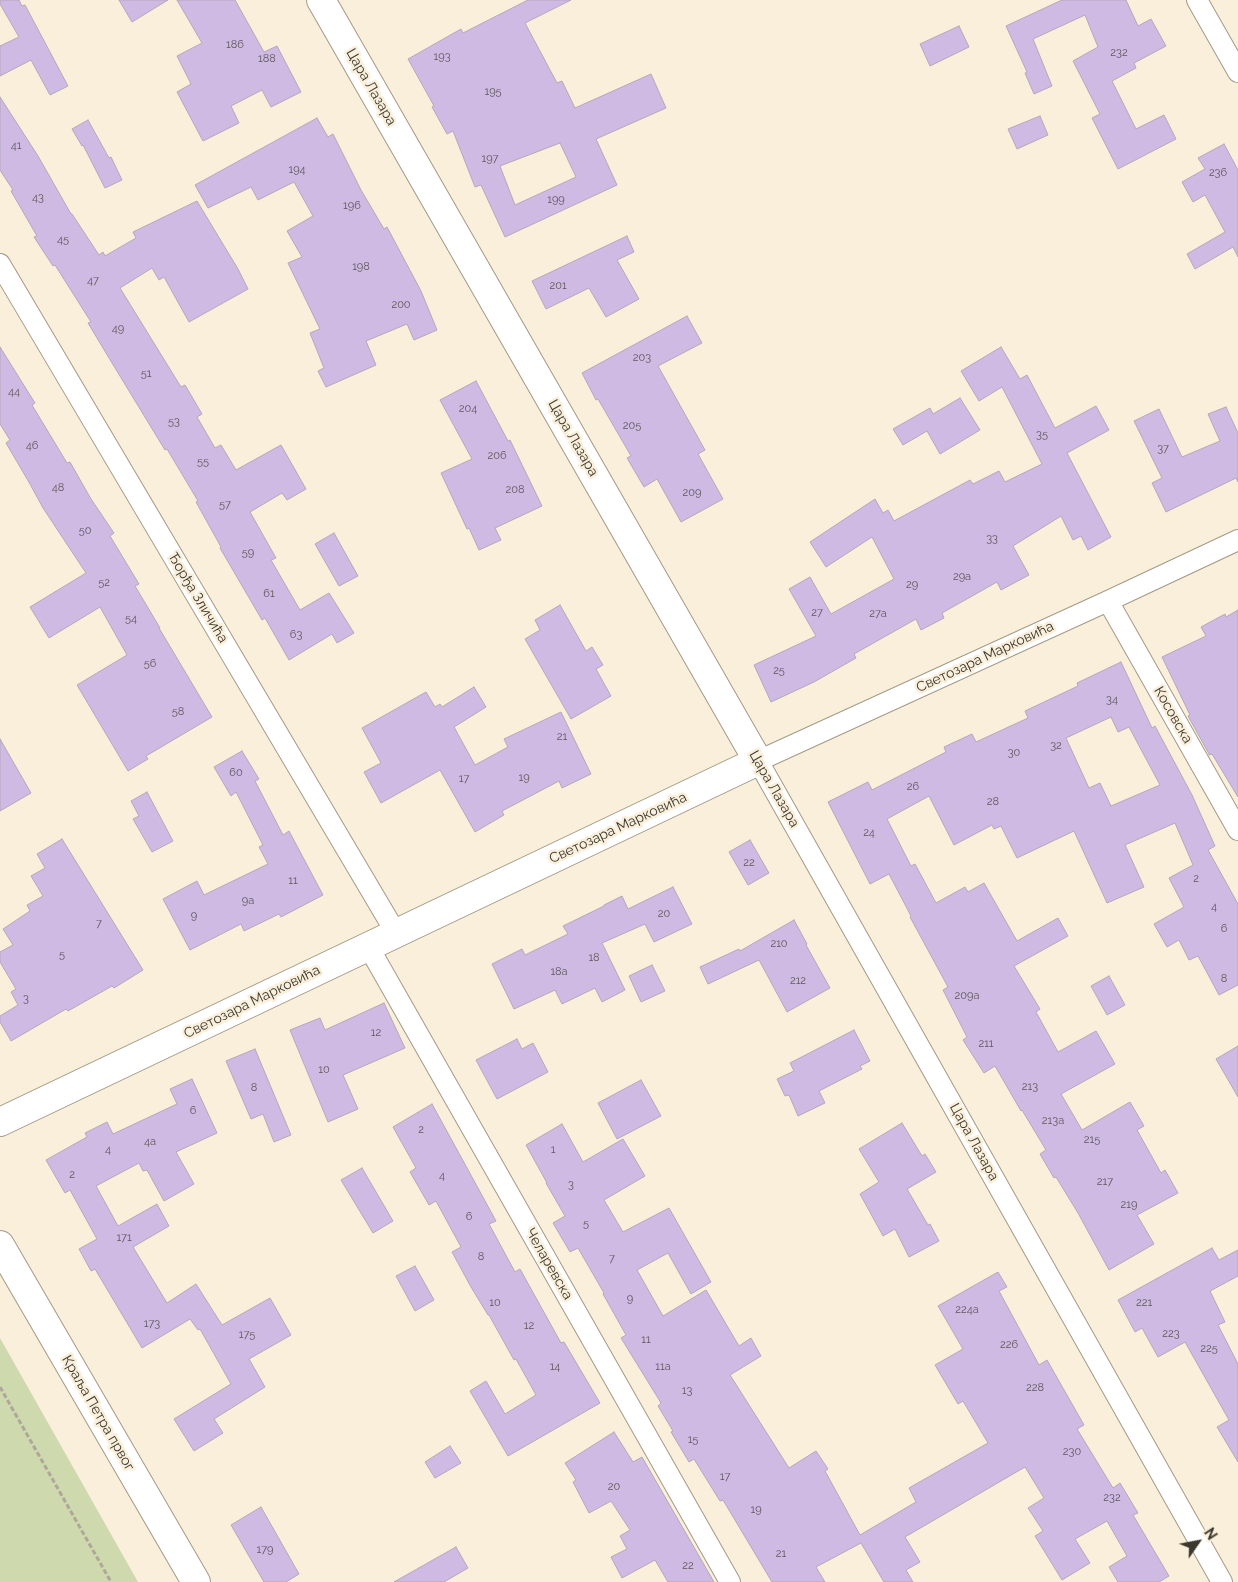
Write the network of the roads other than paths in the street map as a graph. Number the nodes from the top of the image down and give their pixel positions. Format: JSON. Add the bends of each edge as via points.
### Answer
{"nodes":[{"id":1,"x":321,"y":0,"type":"edge"},
{"id":2,"x":1197,"y":0,"type":"edge"},
{"id":3,"x":1238,"y":72,"type":"edge"},
{"id":4,"x":0,"y":264,"type":"edge"},
{"id":5,"x":1238,"y":540,"type":"edge"},
{"id":6,"x":1108,"y":601,"type":"junction"},
{"id":7,"x":758,"y":761,"type":"junction"},
{"id":8,"x":1238,"y":830,"type":"edge"},
{"id":9,"x":396,"y":933,"type":"junction"},
{"id":10,"x":368,"y":946,"type":"junction"},
{"id":11,"x":0,"y":1122,"type":"edge"},
{"id":12,"x":0,"y":1245,"type":"edge"},
{"id":13,"x":196,"y":1582,"type":"edge"},
{"id":14,"x":730,"y":1582,"type":"edge"},
{"id":15,"x":1222,"y":1582,"type":"edge"}],
"edges":[{"from":1,"to":7,"type":"street","name":"Цара Лазара"},
{"from":2,"to":3,"type":"street"},
{"from":4,"to":9,"type":"street","name":"Ђорђа Зличића"},
{"from":5,"to":6,"type":"street","name":"Светозара Марковића"},
{"from":6,"to":7,"type":"street","name":"Светозара Марковића"},
{"from":6,"to":8,"type":"street","name":"Косовска"},
{"from":7,"to":9,"type":"street","name":"Светозара Марковића"},
{"from":7,"to":15,"type":"street","name":"Цара Лазара"},
{"from":9,"to":10,"type":"street","name":"Светозара Марковића"},
{"from":10,"to":11,"type":"street","name":"Светозара Марковића"},
{"from":10,"to":14,"type":"street","name":"Челаревска"},
{"from":12,"to":13,"type":"street","name":"Краља Петра првог"}]}
